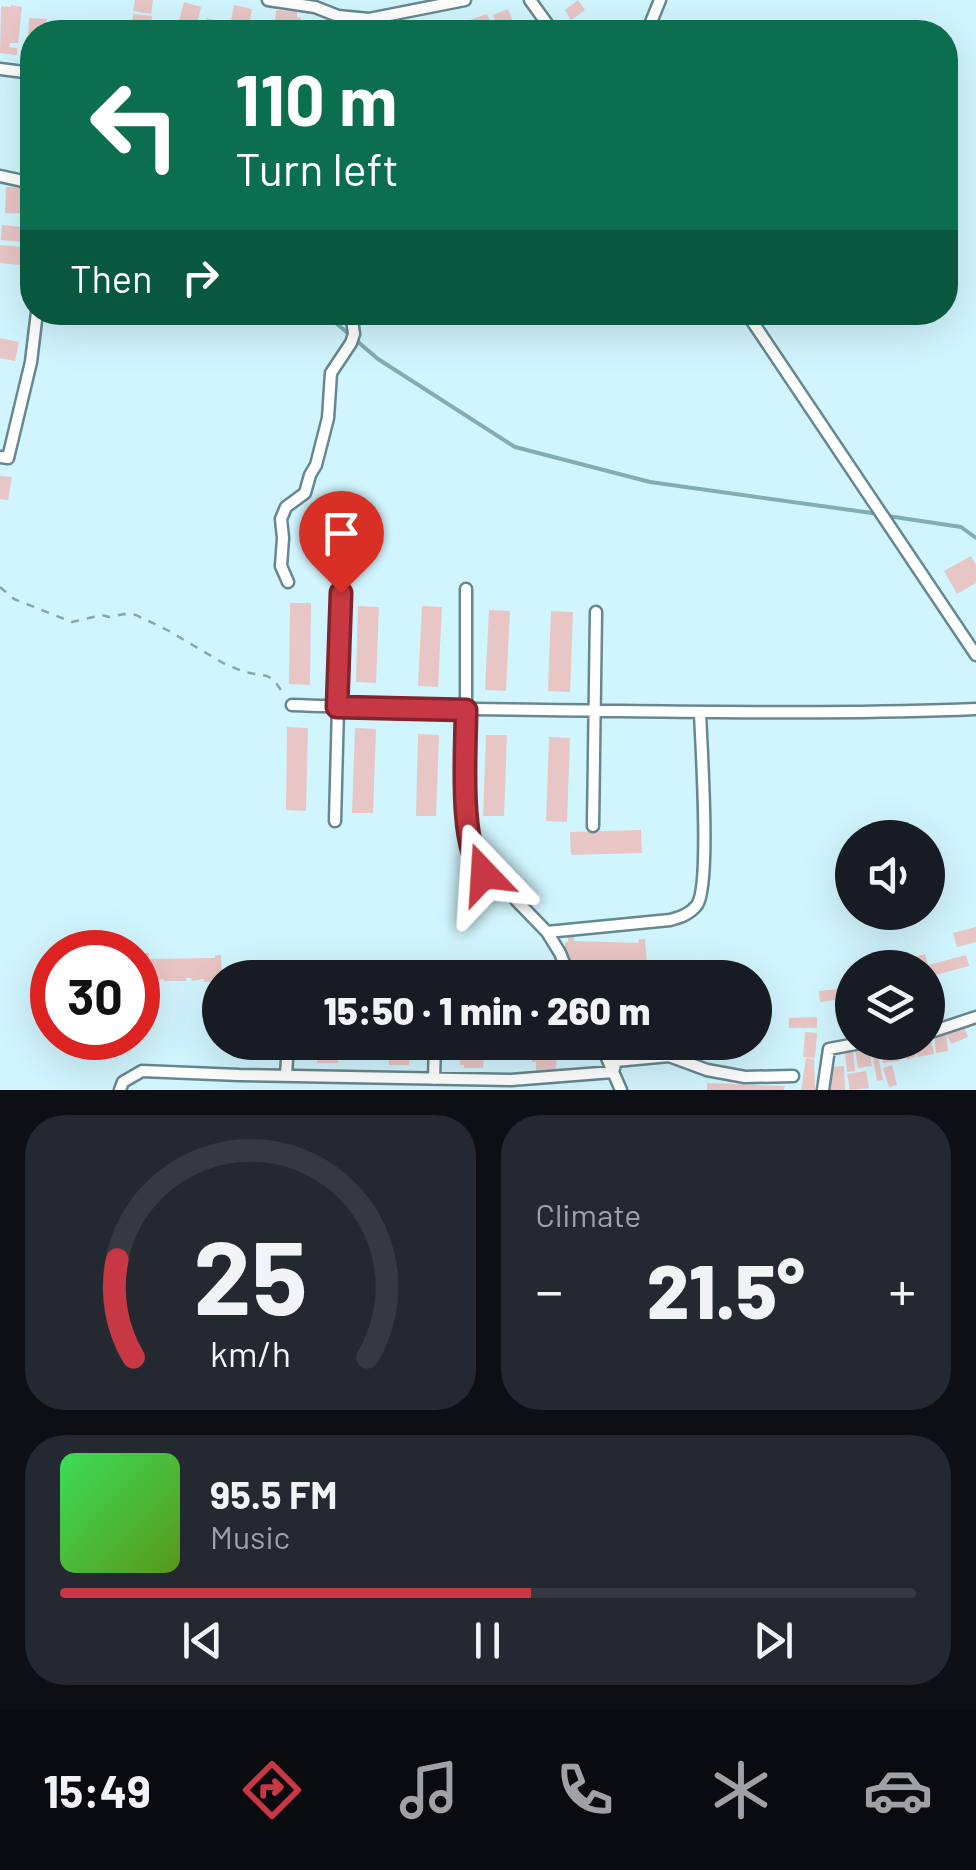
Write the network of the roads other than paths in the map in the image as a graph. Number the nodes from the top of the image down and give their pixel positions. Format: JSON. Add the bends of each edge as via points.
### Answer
{"nodes":[{"id":1,"x":268,"y":0,"type":"edge"},
{"id":2,"x":464,"y":0,"type":"edge"},
{"id":3,"x":317,"y":4,"type":"edge"},
{"id":4,"x":426,"y":4,"type":"edge"},
{"id":5,"x":35,"y":325,"type":"edge"},
{"id":6,"x":353,"y":325,"type":"edge"},
{"id":7,"x":755,"y":325,"type":"edge"},
{"id":8,"x":0,"y":457,"type":"edge"},
{"id":9,"x":288,"y":582,"type":"dead end"},
{"id":10,"x":466,"y":588,"type":"dead end"},
{"id":11,"x":341,"y":593,"type":"dead end"},
{"id":12,"x":596,"y":612,"type":"dead end"},
{"id":13,"x":976,"y":656,"type":"edge"},
{"id":14,"x":292,"y":705,"type":"road end"},
{"id":15,"x":337,"y":707,"type":"junction"},
{"id":16,"x":466,"y":710,"type":"junction"},
{"id":17,"x":595,"y":710,"type":"junction"},
{"id":18,"x":976,"y":710,"type":"edge"},
{"id":19,"x":700,"y":712,"type":"junction"},
{"id":20,"x":335,"y":822,"type":"dead end"},
{"id":21,"x":594,"y":826,"type":"dead end"},
{"id":22,"x":548,"y":932,"type":"junction"},
{"id":23,"x":563,"y":960,"type":"edge"},
{"id":24,"x":976,"y":1017,"type":"edge"},
{"id":25,"x":945,"y":1027,"type":"edge"},
{"id":26,"x":835,"y":1048,"type":"edge"},
{"id":27,"x":287,"y":1060,"type":"edge"},
{"id":28,"x":435,"y":1060,"type":"edge"},
{"id":29,"x":608,"y":1060,"type":"edge"},
{"id":30,"x":614,"y":1072,"type":"junction"},
{"id":31,"x":239,"y":1075,"type":"junction"},
{"id":32,"x":286,"y":1076,"type":"junction"},
{"id":33,"x":792,"y":1076,"type":"dead end"},
{"id":34,"x":434,"y":1079,"type":"junction"},
{"id":35,"x":391,"y":1084,"type":"edge"},
{"id":36,"x":120,"y":1090,"type":"edge"},
{"id":37,"x":239,"y":1090,"type":"edge"},
{"id":38,"x":621,"y":1090,"type":"edge"},
{"id":39,"x":823,"y":1090,"type":"edge"}],
"edges":[{"from":1,"to":3,"type":"street"},
{"from":2,"to":4,"type":"street"},
{"from":3,"to":4,"type":"street","via":[[338,16],[369,19]]},
{"from":5,"to":8,"type":"street","via":[[8,458]]},
{"from":6,"to":9,"type":"street","via":[[351,344],[331,374],[316,465],[305,493],[281,519],[281,566]]},
{"from":7,"to":13,"type":"street"},
{"from":10,"to":16,"type":"street"},
{"from":11,"to":15,"type":"street"},
{"from":12,"to":17,"type":"street"},
{"from":14,"to":15,"type":"street"},
{"from":15,"to":16,"type":"street"},
{"from":15,"to":20,"type":"street"},
{"from":16,"to":17,"type":"street"},
{"from":16,"to":22,"type":"street","via":[[466,819],[475,860],[484,874],[510,878],[516,900]]},
{"from":17,"to":19,"type":"street"},
{"from":17,"to":21,"type":"street"},
{"from":18,"to":19,"type":"street"},
{"from":19,"to":22,"type":"street","via":[[704,826],[696,906],[670,920]]},
{"from":22,"to":23,"type":"street"},
{"from":24,"to":25,"type":"street"},
{"from":26,"to":39,"type":"street","via":[[829,1049]]},
{"from":27,"to":32,"type":"street"},
{"from":28,"to":34,"type":"street"},
{"from":29,"to":30,"type":"street"},
{"from":30,"to":33,"type":"street","via":[[616,1061],[669,1056],[745,1077]]},
{"from":30,"to":34,"type":"street"},
{"from":30,"to":38,"type":"street"},
{"from":31,"to":32,"type":"street"},
{"from":31,"to":36,"type":"street","via":[[142,1071]]},
{"from":31,"to":37,"type":"street"},
{"from":32,"to":35,"type":"street"},
{"from":34,"to":35,"type":"street"}]}
